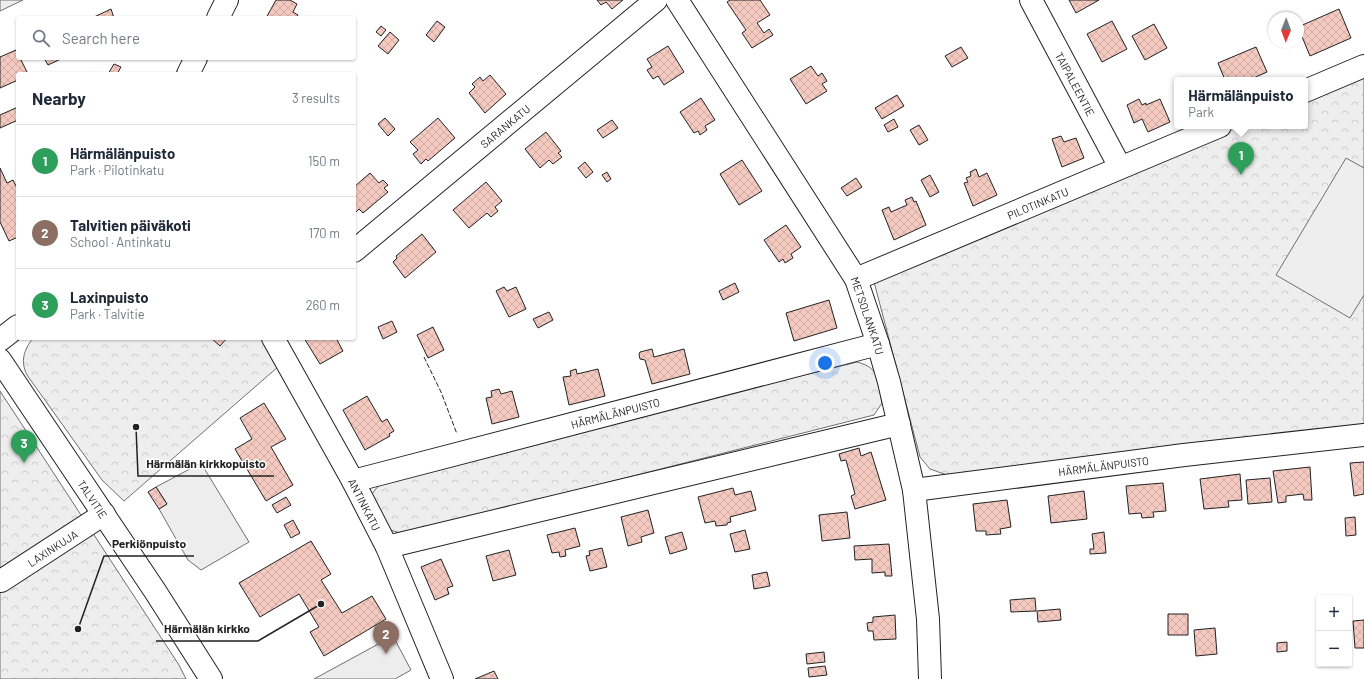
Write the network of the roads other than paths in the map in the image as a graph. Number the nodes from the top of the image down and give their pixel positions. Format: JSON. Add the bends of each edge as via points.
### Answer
{"nodes":[{"id":1,"x":227,"y":0,"type":"edge"},
{"id":2,"x":656,"y":0,"type":"edge"},
{"id":3,"x":678,"y":0,"type":"edge"},
{"id":4,"x":1031,"y":0,"type":"edge"},
{"id":5,"x":219,"y":16,"type":"edge"},
{"id":6,"x":195,"y":60,"type":"edge"},
{"id":7,"x":1364,"y":66,"type":"edge"},
{"id":8,"x":189,"y":72,"type":"edge"},
{"id":9,"x":1308,"y":90,"type":"edge"},
{"id":10,"x":1213,"y":129,"type":"edge"},
{"id":11,"x":1120,"y":167,"type":"junction"},
{"id":12,"x":356,"y":249,"type":"edge"},
{"id":13,"x":856,"y":279,"type":"junction"},
{"id":14,"x":16,"y":328,"type":"edge"},
{"id":15,"x":0,"y":340,"type":"edge"},
{"id":16,"x":274,"y":340,"type":"edge"},
{"id":17,"x":878,"y":344,"type":"junction"},
{"id":18,"x":0,"y":360,"type":"edge"},
{"id":19,"x":899,"y":424,"type":"junction"},
{"id":20,"x":1364,"y":435,"type":"edge"},
{"id":21,"x":353,"y":481,"type":"junction"},
{"id":22,"x":914,"y":490,"type":"junction"},
{"id":23,"x":104,"y":514,"type":"junction"},
{"id":24,"x":387,"y":547,"type":"junction"},
{"id":25,"x":1,"y":581,"type":"edge"},
{"id":26,"x":211,"y":679,"type":"edge"},
{"id":27,"x":442,"y":679,"type":"edge"},
{"id":28,"x":930,"y":679,"type":"edge"}],
"edges":[{"from":1,"to":5,"type":"street"},
{"from":2,"to":12,"type":"street","name":"SARANKATU"},
{"from":3,"to":13,"type":"street","name":"METSOLANKATU"},
{"from":4,"to":11,"type":"street","name":"TAIPALEENTIE"},
{"from":6,"to":8,"type":"street"},
{"from":7,"to":9,"type":"street"},
{"from":10,"to":11,"type":"street","name":"PILOTINKATU"},
{"from":11,"to":13,"type":"street","name":"PILOTINKATU"},
{"from":13,"to":17,"type":"street","name":"METSOLANKATU"},
{"from":14,"to":15,"type":"street"},
{"from":16,"to":21,"type":"street","name":"ANTINKATU"},
{"from":17,"to":19,"type":"street","name":"METSOLANKATU"},
{"from":17,"to":21,"type":"street","name":"HÄRMÄLÄNPUISTO"},
{"from":18,"to":23,"type":"street","name":"TALVITIE"},
{"from":19,"to":22,"type":"street","name":"METSOLANKATU"},
{"from":19,"to":24,"type":"street"},
{"from":20,"to":22,"type":"street","name":"HÄRMÄLÄNPUISTO"},
{"from":21,"to":24,"type":"street","name":"ANTINKATU"},
{"from":22,"to":28,"type":"street","name":"METSOLANKATU","via":[[928,619]]},
{"from":23,"to":25,"type":"street","name":"LAXINKUJA"},
{"from":23,"to":26,"type":"street","name":"TALVITIE"},
{"from":24,"to":27,"type":"street","name":"ANTINKATU"}]}
